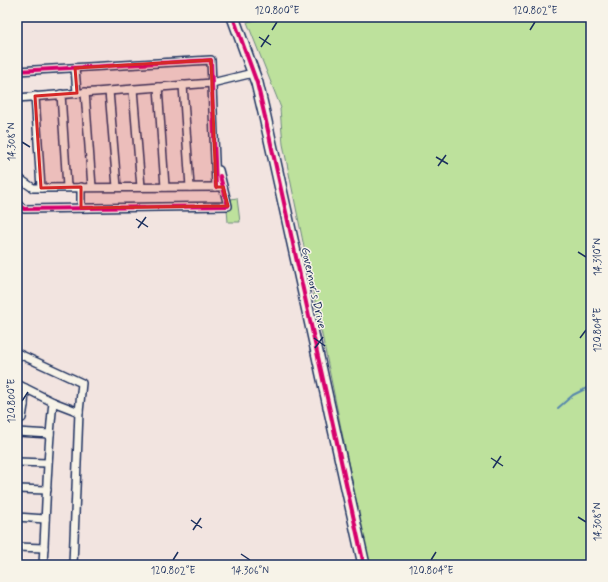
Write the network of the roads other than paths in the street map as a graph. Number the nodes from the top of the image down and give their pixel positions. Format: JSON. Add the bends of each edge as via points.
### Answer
{"nodes":[{"id":1,"x":233,"y":17,"type":"edge"},
{"id":2,"x":75,"y":68,"type":"junction"},
{"id":3,"x":17,"y":71,"type":"edge"},
{"id":4,"x":253,"y":73,"type":"junction"},
{"id":5,"x":212,"y":83,"type":"junction"},
{"id":6,"x":183,"y":85,"type":"junction"},
{"id":7,"x":158,"y":87,"type":"junction"},
{"id":8,"x":133,"y":89,"type":"junction"},
{"id":9,"x":109,"y":91,"type":"junction"},
{"id":10,"x":85,"y":92,"type":"junction"},
{"id":11,"x":77,"y":93,"type":"junction"},
{"id":12,"x":61,"y":94,"type":"junction"},
{"id":13,"x":35,"y":96,"type":"junction"},
{"id":14,"x":17,"y":98,"type":"edge"},
{"id":15,"x":17,"y":176,"type":"edge"},
{"id":16,"x":67,"y":187,"type":"junction"},
{"id":17,"x":81,"y":187,"type":"junction"},
{"id":18,"x":92,"y":187,"type":"junction"},
{"id":19,"x":116,"y":187,"type":"junction"},
{"id":20,"x":141,"y":187,"type":"junction"},
{"id":21,"x":165,"y":187,"type":"junction"},
{"id":22,"x":190,"y":187,"type":"junction"},
{"id":23,"x":220,"y":187,"type":"junction"},
{"id":24,"x":41,"y":188,"type":"junction"},
{"id":25,"x":17,"y":204,"type":"edge"},
{"id":26,"x":81,"y":208,"type":"junction"},
{"id":27,"x":17,"y":353,"type":"edge"},
{"id":28,"x":17,"y":384,"type":"edge"},
{"id":29,"x":24,"y":388,"type":"junction"},
{"id":30,"x":53,"y":402,"type":"junction"},
{"id":31,"x":20,"y":405,"type":"edge"},
{"id":32,"x":79,"y":412,"type":"junction"},
{"id":33,"x":22,"y":418,"type":"dead end"},
{"id":34,"x":17,"y":432,"type":"edge"},
{"id":35,"x":50,"y":434,"type":"junction"},
{"id":36,"x":17,"y":462,"type":"edge"},
{"id":37,"x":47,"y":463,"type":"junction"},
{"id":38,"x":17,"y":489,"type":"edge"},
{"id":39,"x":48,"y":490,"type":"junction"},
{"id":40,"x":17,"y":517,"type":"edge"},
{"id":41,"x":45,"y":519,"type":"junction"},
{"id":42,"x":17,"y":547,"type":"edge"},
{"id":43,"x":44,"y":548,"type":"junction"},
{"id":44,"x":43,"y":565,"type":"edge"},
{"id":45,"x":73,"y":565,"type":"edge"},
{"id":46,"x":364,"y":565,"type":"edge"}],
"edges":[{"from":1,"to":4,"type":"main road","name":"Governor's Drive"},
{"from":2,"to":3,"type":"street"},
{"from":2,"to":5,"type":"street","via":[[211,60]]},
{"from":2,"to":11,"type":"street"},
{"from":4,"to":5,"type":"street"},
{"from":4,"to":46,"type":"main road","name":"Governor's Drive","via":[[265,117]]},
{"from":5,"to":6,"type":"street"},
{"from":5,"to":23,"type":"street","via":[[215,158]]},
{"from":6,"to":7,"type":"street"},
{"from":6,"to":22,"type":"street"},
{"from":7,"to":8,"type":"street"},
{"from":7,"to":21,"type":"street"},
{"from":8,"to":9,"type":"street"},
{"from":8,"to":20,"type":"street"},
{"from":9,"to":10,"type":"street"},
{"from":9,"to":19,"type":"street"},
{"from":10,"to":11,"type":"street"},
{"from":10,"to":18,"type":"street"},
{"from":11,"to":12,"type":"street"},
{"from":12,"to":13,"type":"street"},
{"from":12,"to":16,"type":"street"},
{"from":13,"to":14,"type":"street"},
{"from":13,"to":24,"type":"street"},
{"from":15,"to":24,"type":"street","via":[[33,188]]},
{"from":16,"to":17,"type":"street"},
{"from":16,"to":24,"type":"street"},
{"from":17,"to":18,"type":"street"},
{"from":17,"to":26,"type":"street"},
{"from":18,"to":19,"type":"street"},
{"from":19,"to":20,"type":"street"},
{"from":20,"to":21,"type":"street"},
{"from":21,"to":22,"type":"street"},
{"from":22,"to":23,"type":"street"},
{"from":23,"to":26,"type":"street","via":[[228,206]]},
{"from":25,"to":26,"type":"street","via":[[24,209]]},
{"from":27,"to":32,"type":"street","via":[[82,383]]},
{"from":28,"to":29,"type":"street"},
{"from":29,"to":30,"type":"street"},
{"from":29,"to":31,"type":"street"},
{"from":30,"to":32,"type":"street"},
{"from":30,"to":35,"type":"street"},
{"from":31,"to":33,"type":"street"},
{"from":32,"to":45,"type":"street"},
{"from":34,"to":35,"type":"street"},
{"from":35,"to":37,"type":"street"},
{"from":36,"to":37,"type":"street"},
{"from":37,"to":39,"type":"street"},
{"from":38,"to":39,"type":"street"},
{"from":39,"to":41,"type":"street"},
{"from":40,"to":41,"type":"street"},
{"from":41,"to":43,"type":"street"},
{"from":42,"to":43,"type":"street"},
{"from":43,"to":44,"type":"street"}]}
